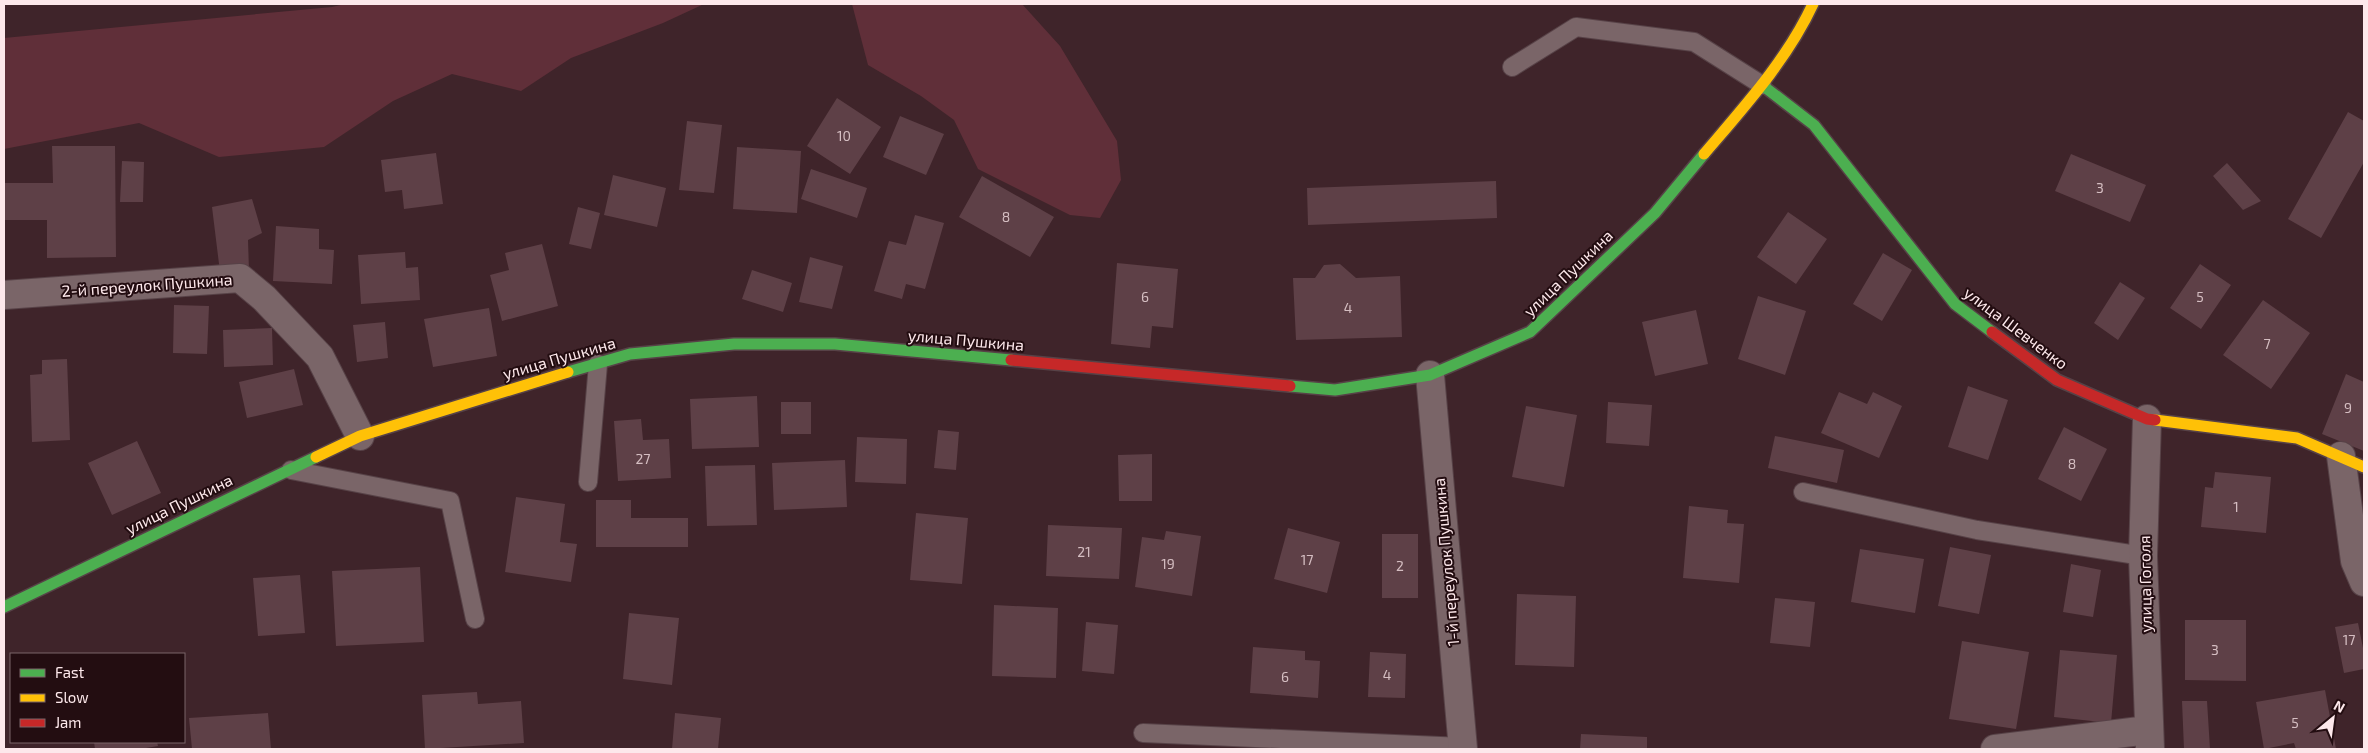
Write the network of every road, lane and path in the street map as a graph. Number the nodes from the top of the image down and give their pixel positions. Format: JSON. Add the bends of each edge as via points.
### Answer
{"nodes":[{"id":1,"x":1813,"y":4,"type":"edge"},
{"id":2,"x":1512,"y":67,"type":"dead end"},
{"id":3,"x":1762,"y":85,"type":"junction"},
{"id":4,"x":4,"y":294,"type":"edge"},
{"id":5,"x":598,"y":364,"type":"junction"},
{"id":6,"x":1430,"y":374,"type":"junction"},
{"id":7,"x":2147,"y":419,"type":"junction"},
{"id":8,"x":360,"y":436,"type":"junction"},
{"id":9,"x":2353,"y":461,"type":"edge"},
{"id":10,"x":288,"y":469,"type":"junction"},
{"id":11,"x":588,"y":482,"type":"dead end"},
{"id":12,"x":1803,"y":492,"type":"dead end"},
{"id":13,"x":2143,"y":556,"type":"junction"},
{"id":14,"x":2364,"y":582,"type":"edge"},
{"id":15,"x":4,"y":607,"type":"edge"},
{"id":16,"x":475,"y":619,"type":"dead end"},
{"id":17,"x":1143,"y":733,"type":"dead end"},
{"id":18,"x":2149,"y":740,"type":"edge"},
{"id":19,"x":1463,"y":748,"type":"edge"},
{"id":20,"x":1995,"y":749,"type":"edge"}],
"edges":[{"from":1,"to":3,"type":"street","name":"улица Пушкина","via":[[1801,30]]},
{"from":2,"to":3,"type":"lane","via":[[1576,27],[1694,42]]},
{"from":3,"to":6,"type":"street","name":"улица Пушкина","via":[[1655,213],[1530,332]]},
{"from":3,"to":7,"type":"street","name":"улица Шевченко","via":[[1814,125],[1955,304],[2056,380]]},
{"from":4,"to":8,"type":"street","name":"2-й переулок Пушкина","via":[[240,278],[264,298],[320,357]]},
{"from":5,"to":6,"type":"street","name":"улица Пушкина","via":[[630,354],[734,344],[834,344],[1335,390]]},
{"from":5,"to":8,"type":"street","name":"улица Пушкина"},
{"from":5,"to":11,"type":"lane"},
{"from":6,"to":19,"type":"street","name":"1-й переулок Пушкина"},
{"from":7,"to":9,"type":"street","name":"улица Шевченко","via":[[2297,438]]},
{"from":7,"to":13,"type":"street","name":"улица Гоголя"},
{"from":8,"to":10,"type":"street","name":"улица Пушкина"},
{"from":9,"to":14,"type":"street","via":[[2355,561]]},
{"from":10,"to":15,"type":"street","name":"улица Пушкина"},
{"from":10,"to":16,"type":"lane","via":[[450,500]]},
{"from":12,"to":13,"type":"lane","via":[[1977,530]]},
{"from":13,"to":18,"type":"street","name":"улица Гоголя"},
{"from":17,"to":19,"type":"lane"},
{"from":18,"to":20,"type":"street"}]}
